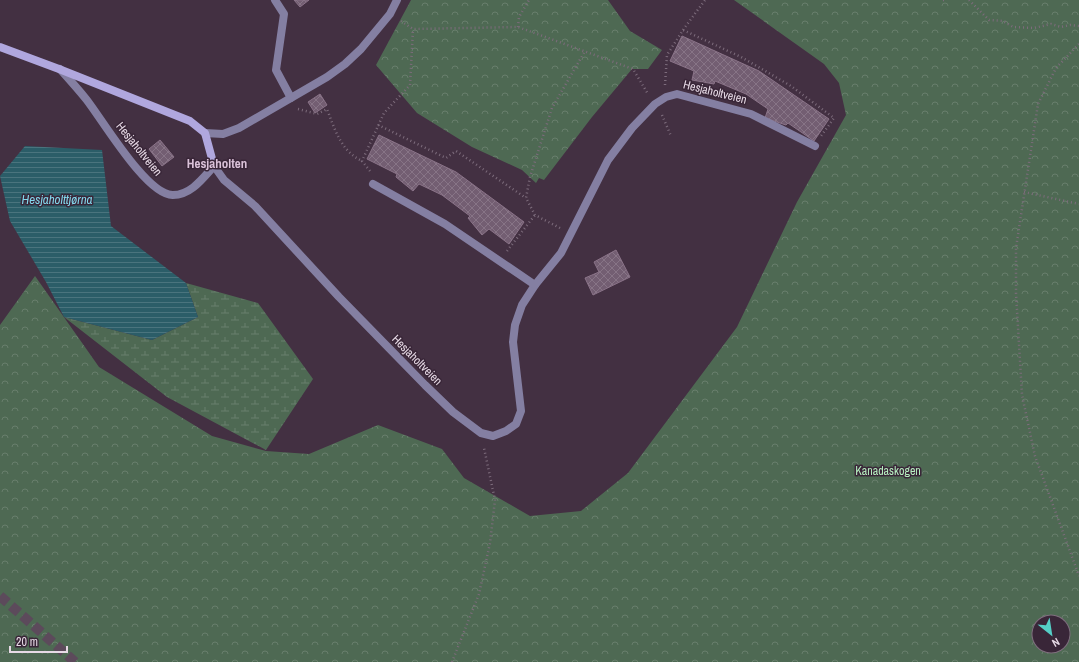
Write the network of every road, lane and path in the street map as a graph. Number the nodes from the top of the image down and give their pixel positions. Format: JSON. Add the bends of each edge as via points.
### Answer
{"nodes":[{"id":1,"x":275,"y":0,"type":"edge"},
{"id":2,"x":398,"y":0,"type":"edge"},
{"id":3,"x":529,"y":0,"type":"edge"},
{"id":4,"x":705,"y":0,"type":"edge"},
{"id":5,"x":970,"y":0,"type":"edge"},
{"id":6,"x":390,"y":14,"type":"junction"},
{"id":7,"x":1079,"y":26,"type":"edge"},
{"id":8,"x":518,"y":27,"type":"junction"},
{"id":9,"x":414,"y":29,"type":"junction"},
{"id":10,"x":683,"y":30,"type":"junction"},
{"id":11,"x":1079,"y":44,"type":"edge"},
{"id":12,"x":0,"y":47,"type":"edge"},
{"id":13,"x":585,"y":51,"type":"junction"},
{"id":14,"x":59,"y":68,"type":"junction"},
{"id":15,"x":291,"y":98,"type":"junction"},
{"id":16,"x":655,"y":104,"type":"junction"},
{"id":17,"x":297,"y":109,"type":"dead end"},
{"id":18,"x":661,"y":114,"type":"dead end"},
{"id":19,"x":378,"y":125,"type":"junction"},
{"id":20,"x":205,"y":133,"type":"junction"},
{"id":21,"x":671,"y":136,"type":"dead end"},
{"id":22,"x":815,"y":146,"type":"joint"},
{"id":23,"x":362,"y":161,"type":"junction"},
{"id":24,"x":214,"y":166,"type":"junction"},
{"id":25,"x":373,"y":184,"type":"joint"},
{"id":26,"x":1024,"y":192,"type":"junction"},
{"id":27,"x":526,"y":198,"type":"junction"},
{"id":28,"x":1079,"y":204,"type":"edge"},
{"id":29,"x":535,"y":215,"type":"junction"},
{"id":30,"x":570,"y":233,"type":"junction"},
{"id":31,"x":499,"y":262,"type":"junction"},
{"id":32,"x":535,"y":285,"type":"junction"},
{"id":33,"x":481,"y":434,"type":"junction"},
{"id":34,"x":1079,"y":576,"type":"edge"},
{"id":35,"x":452,"y":662,"type":"edge"}],
"edges":[{"from":1,"to":15,"type":"street","via":[[284,14],[276,70]]},
{"from":2,"to":6,"type":"street"},
{"from":3,"to":8,"type":"path","via":[[519,17]]},
{"from":4,"to":10,"type":"path"},
{"from":5,"to":7,"type":"path","via":[[989,20],[1003,21],[1013,27],[1034,28],[1051,24],[1061,27]]},
{"from":6,"to":9,"type":"path"},
{"from":6,"to":15,"type":"street","via":[[361,49],[344,64]]},
{"from":8,"to":9,"type":"path"},
{"from":8,"to":13,"type":"path"},
{"from":9,"to":19,"type":"path","via":[[410,85],[387,109]]},
{"from":10,"to":16,"type":"path","via":[[666,55],[666,85]]},
{"from":10,"to":22,"type":"path","via":[[741,57],[791,86],[834,118]]},
{"from":11,"to":26,"type":"path","via":[[1056,68],[1038,104]]},
{"from":12,"to":14,"type":"main road","name":"Hesjaholtveien"},
{"from":13,"to":16,"type":"path","via":[[632,68]]},
{"from":13,"to":27,"type":"path","via":[[552,108]]},
{"from":14,"to":20,"type":"main road","name":"Hesjaholtveien","via":[[190,121]]},
{"from":14,"to":24,"type":"street","name":"Hesjaholtveien","via":[[86,99],[140,173],[159,191],[172,196],[187,192]]},
{"from":15,"to":20,"type":"street","via":[[239,128],[223,134]]},
{"from":16,"to":22,"type":"street","name":"Hesjaholtveien","via":[[677,94],[750,114]]},
{"from":16,"to":30,"type":"street","name":"Hesjaholtveien","via":[[632,128],[608,160]]},
{"from":17,"to":23,"type":"path","via":[[317,114],[327,109],[337,137],[351,156]]},
{"from":18,"to":21,"type":"path"},
{"from":19,"to":23,"type":"path"},
{"from":19,"to":27,"type":"path","via":[[446,158],[456,151]]},
{"from":20,"to":24,"type":"main road","name":"Hesjaholtveien"},
{"from":23,"to":25,"type":"path","via":[[376,178]]},
{"from":24,"to":33,"type":"street","name":"Hesjaholtveien","via":[[224,180],[255,206],[431,391]]},
{"from":25,"to":31,"type":"street","via":[[445,224]]},
{"from":26,"to":28,"type":"path"},
{"from":26,"to":34,"type":"path","via":[[1016,256],[1022,395],[1035,456]]},
{"from":27,"to":29,"type":"path"},
{"from":29,"to":30,"type":"path"},
{"from":29,"to":31,"type":"path"},
{"from":30,"to":32,"type":"street","name":"Hesjaholtveien","via":[[561,253]]},
{"from":31,"to":32,"type":"street"},
{"from":32,"to":33,"type":"street","name":"Hesjaholtveien","via":[[522,304],[513,342],[521,411],[516,424],[506,431],[493,436]]},
{"from":33,"to":35,"type":"path","via":[[495,500],[490,543],[479,594]]}]}
